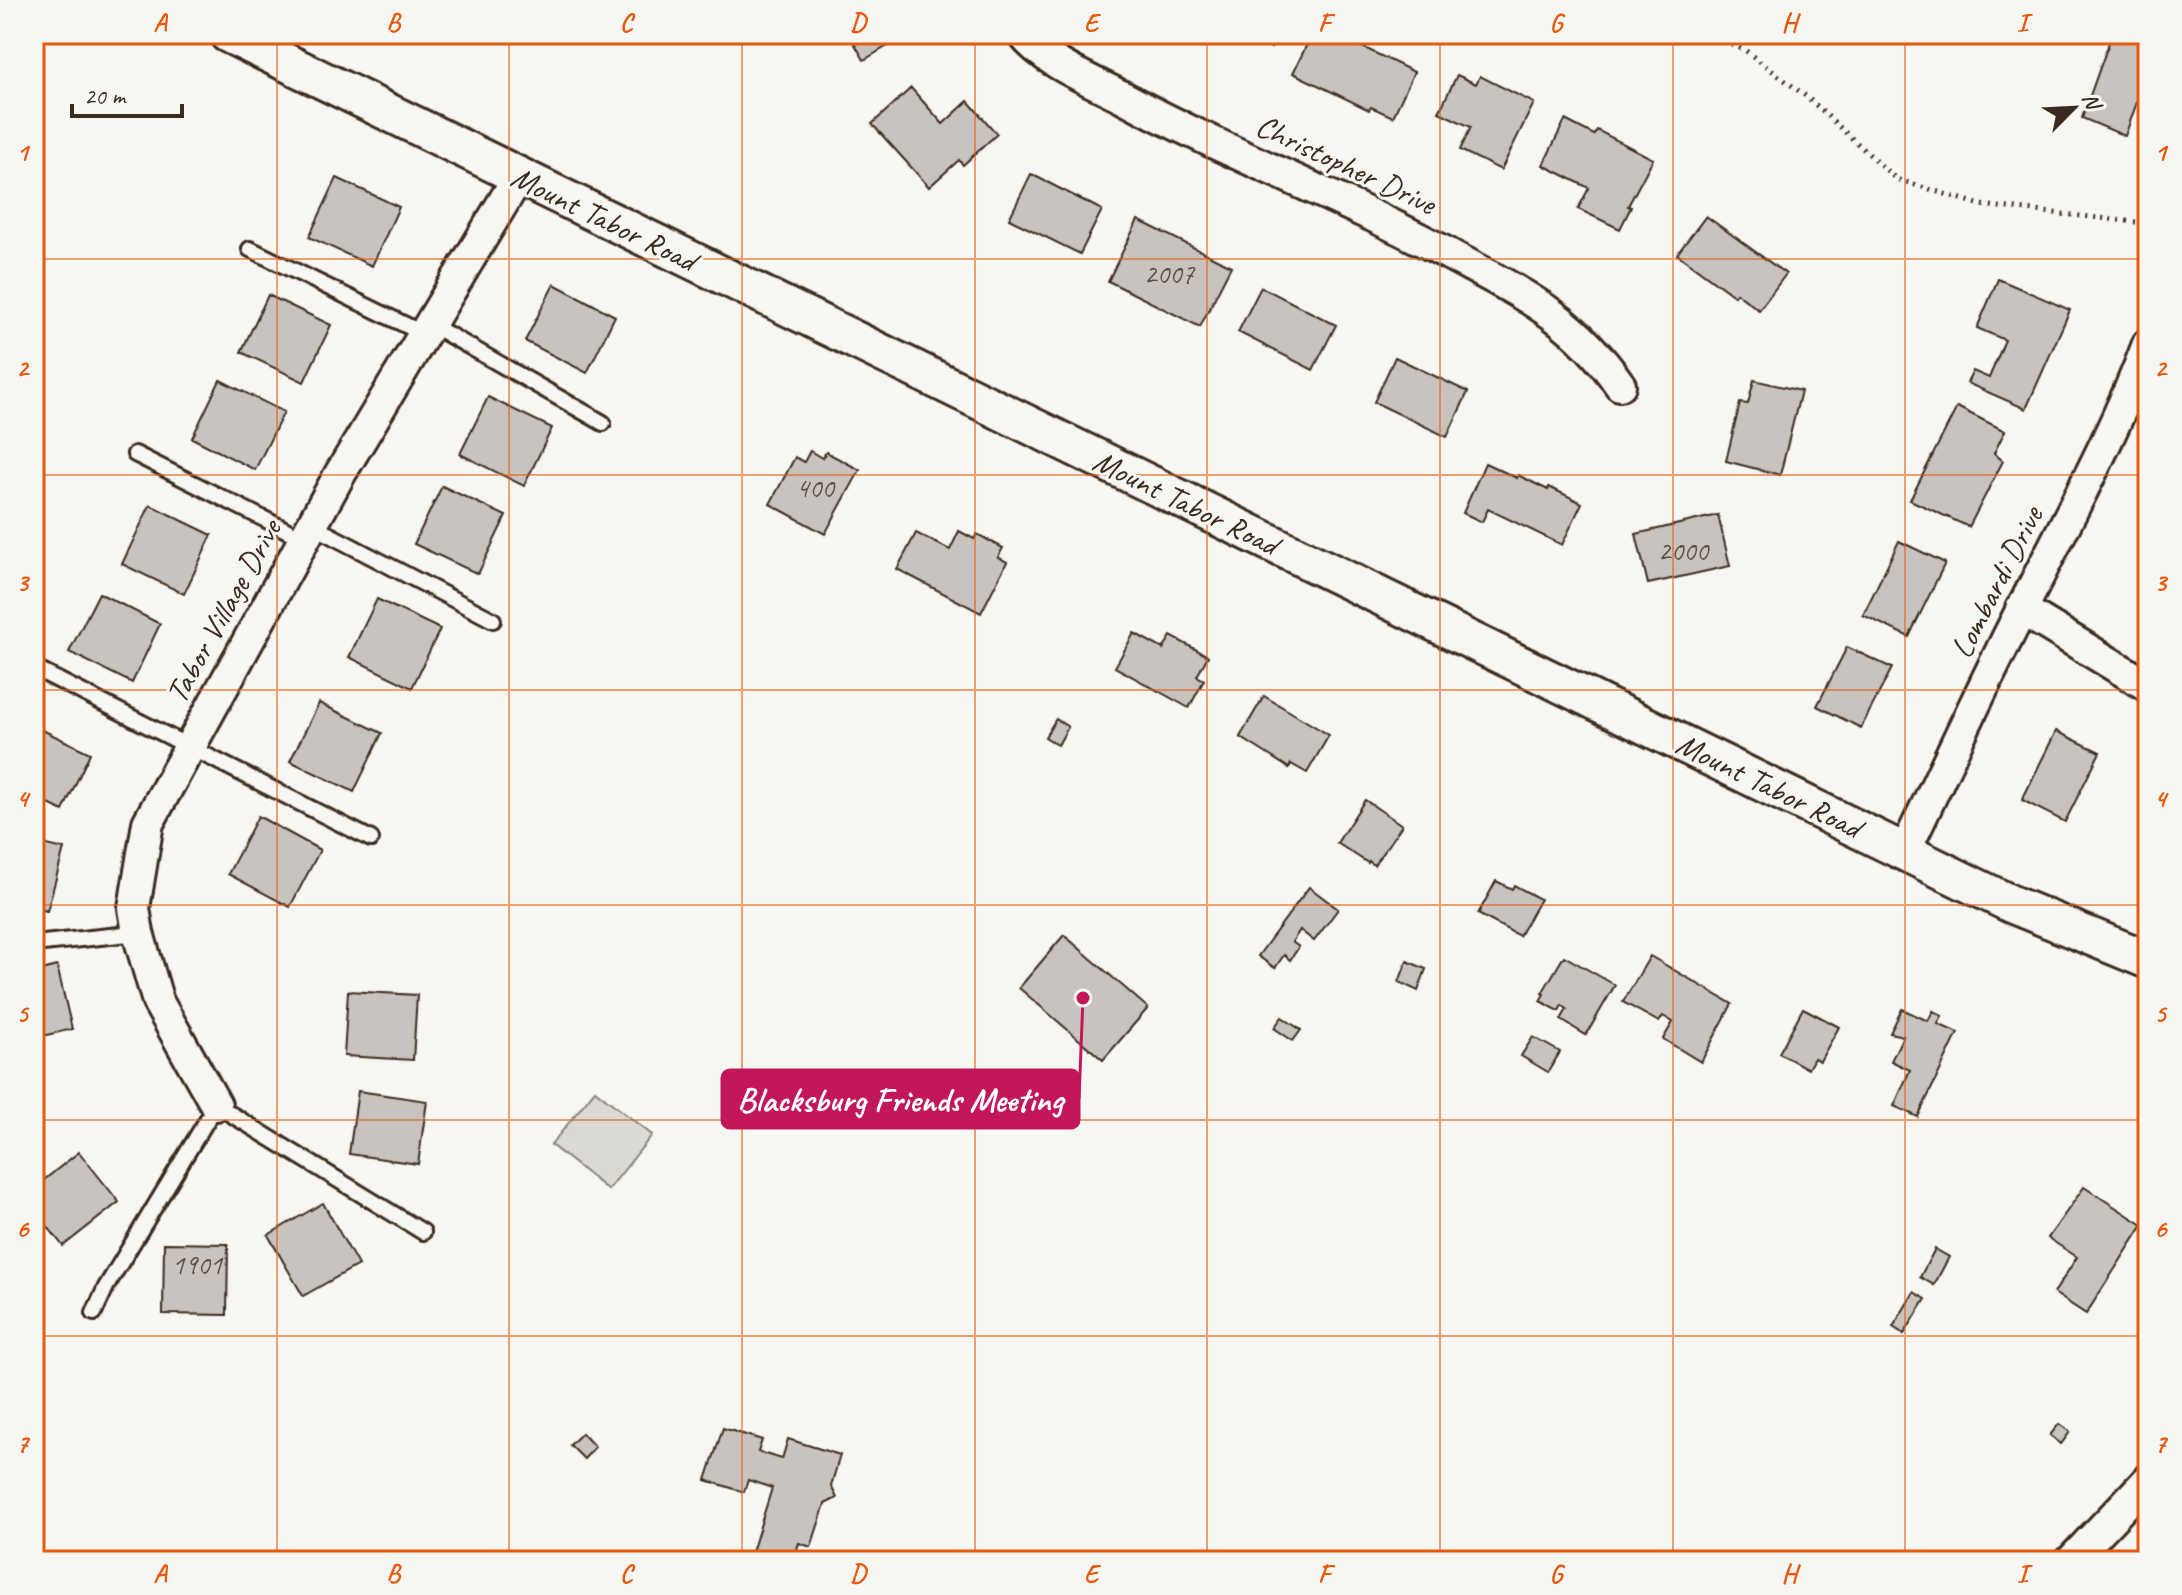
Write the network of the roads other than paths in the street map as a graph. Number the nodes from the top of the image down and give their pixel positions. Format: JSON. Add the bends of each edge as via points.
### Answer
{"nodes":[{"id":1,"x":228,"y":34,"type":"edge"},
{"id":2,"x":1023,"y":34,"type":"edge"},
{"id":3,"x":519,"y":176,"type":"junction"},
{"id":4,"x":250,"y":249,"type":"dead end"},
{"id":5,"x":427,"y":329,"type":"junction"},
{"id":6,"x":2148,"y":344,"type":"edge"},
{"id":7,"x":1620,"y":385,"type":"dead end"},
{"id":8,"x":603,"y":423,"type":"dead end"},
{"id":9,"x":135,"y":454,"type":"dead end"},
{"id":10,"x":308,"y":532,"type":"junction"},
{"id":11,"x":2021,"y":609,"type":"junction"},
{"id":12,"x":493,"y":620,"type":"dead end"},
{"id":13,"x":34,"y":668,"type":"edge"},
{"id":14,"x":2148,"y":686,"type":"edge"},
{"id":15,"x":190,"y":745,"type":"junction"},
{"id":16,"x":371,"y":839,"type":"dead end"},
{"id":17,"x":1905,"y":851,"type":"junction"},
{"id":18,"x":138,"y":933,"type":"junction"},
{"id":19,"x":34,"y":944,"type":"edge"},
{"id":20,"x":2148,"y":960,"type":"edge"},
{"id":21,"x":216,"y":1105,"type":"junction"},
{"id":22,"x":423,"y":1232,"type":"dead end"},
{"id":23,"x":94,"y":1313,"type":"dead end"},
{"id":24,"x":2148,"y":1480,"type":"edge"},
{"id":25,"x":2071,"y":1561,"type":"edge"}],
"edges":[{"from":1,"to":3,"type":"street","name":"Mount Tabor Road"},
{"from":2,"to":7,"type":"street","name":"Christopher Drive","via":[[1036,50],[1143,108],[1405,230],[1535,301],[1582,338]]},
{"from":3,"to":5,"type":"street","name":"Tabor Village Drive"},
{"from":3,"to":17,"type":"street","name":"Mount Tabor Road"},
{"from":4,"to":5,"type":"lane"},
{"from":5,"to":8,"type":"lane"},
{"from":5,"to":10,"type":"street","name":"Tabor Village Drive"},
{"from":6,"to":11,"type":"street","name":"Lombardi Drive","via":[[2077,503]]},
{"from":9,"to":10,"type":"lane"},
{"from":10,"to":12,"type":"lane"},
{"from":10,"to":15,"type":"street","name":"Tabor Village Drive"},
{"from":11,"to":14,"type":"street"},
{"from":11,"to":17,"type":"street","name":"Lombardi Drive"},
{"from":13,"to":15,"type":"lane"},
{"from":15,"to":16,"type":"lane"},
{"from":15,"to":18,"type":"street","name":"Tabor Village Drive","via":[[148,823],[134,908]]},
{"from":17,"to":20,"type":"street","name":"Mount Tabor Road","via":[[2025,910]]},
{"from":18,"to":19,"type":"lane"},
{"from":18,"to":21,"type":"street","name":"Tabor Village Drive","via":[[158,1002]]},
{"from":21,"to":22,"type":"lane"},
{"from":21,"to":23,"type":"lane"},
{"from":24,"to":25,"type":"street"}]}
